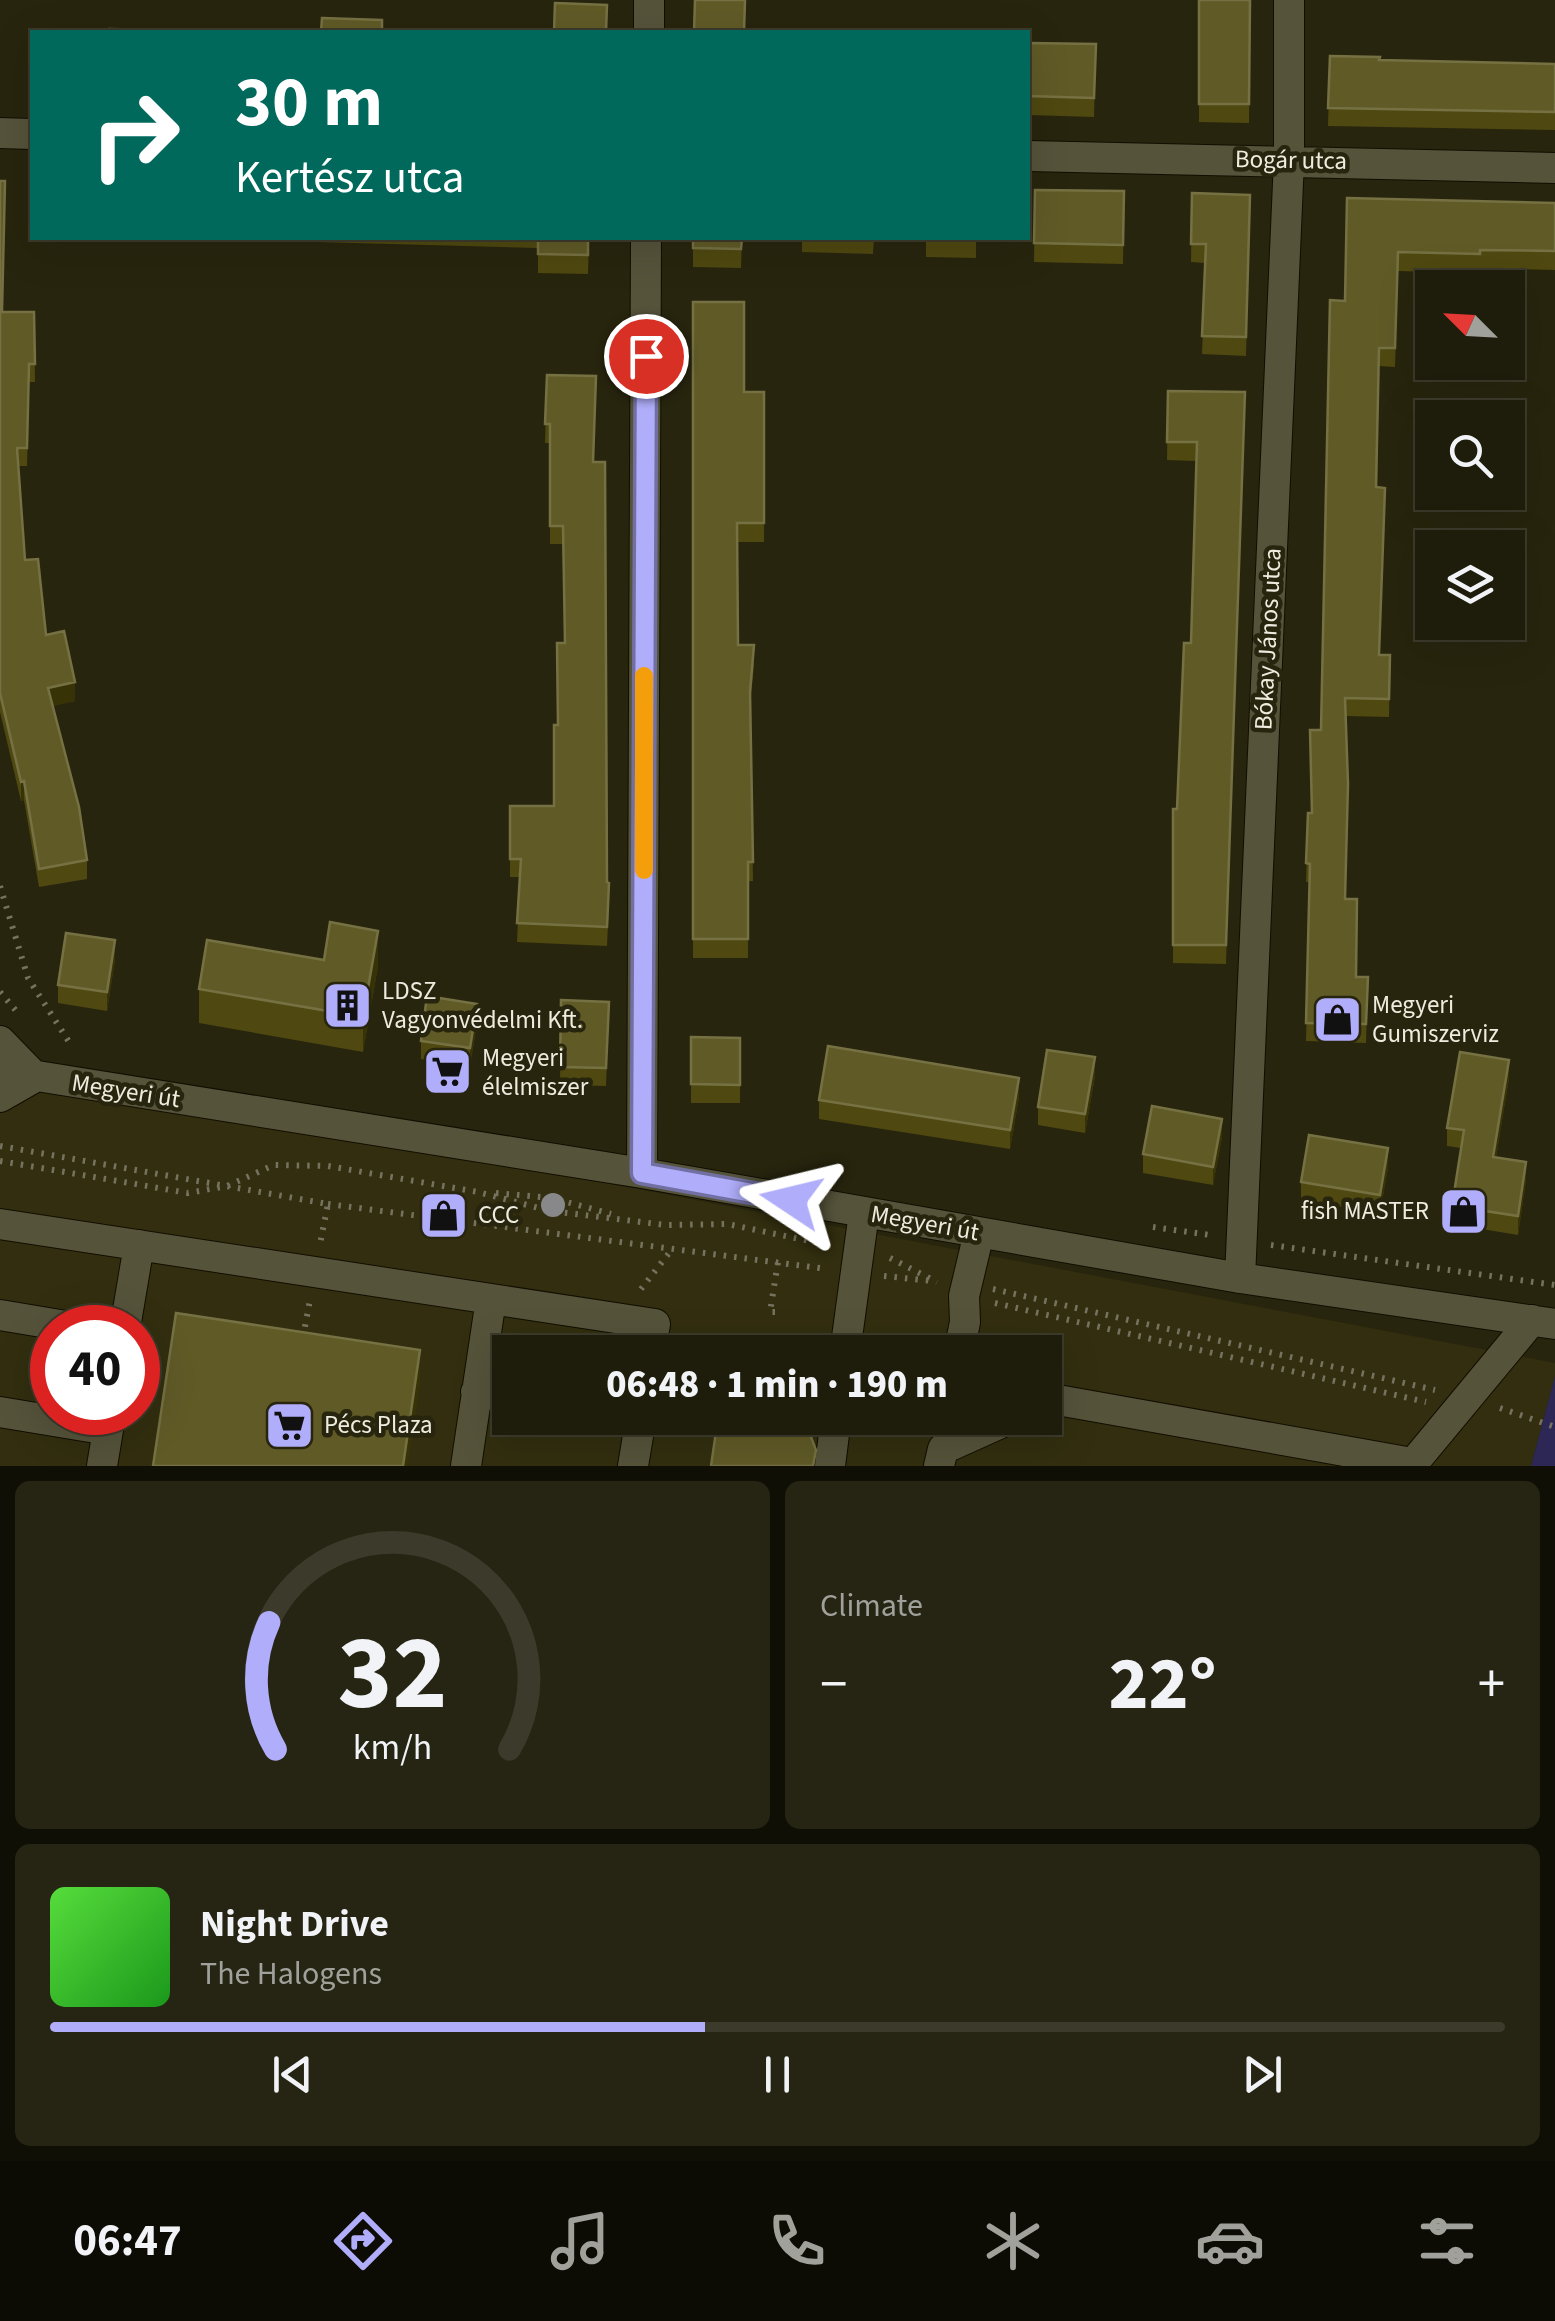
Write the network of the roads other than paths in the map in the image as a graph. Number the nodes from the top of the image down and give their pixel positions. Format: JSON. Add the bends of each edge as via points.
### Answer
{"nodes":[{"id":1,"x":649,"y":0,"type":"edge"},
{"id":2,"x":1289,"y":0,"type":"edge"},
{"id":3,"x":648,"y":30,"type":"edge"},
{"id":4,"x":0,"y":133,"type":"edge"},
{"id":5,"x":30,"y":134,"type":"edge"},
{"id":6,"x":1030,"y":156,"type":"edge"},
{"id":7,"x":1289,"y":160,"type":"junction"},
{"id":8,"x":1555,"y":168,"type":"edge"},
{"id":9,"x":646,"y":240,"type":"edge"},
{"id":10,"x":0,"y":1042,"type":"edge"},
{"id":11,"x":0,"y":1070,"type":"edge"},
{"id":12,"x":35,"y":1076,"type":"junction"},
{"id":13,"x":0,"y":1097,"type":"edge"},
{"id":14,"x":642,"y":1173,"type":"junction"},
{"id":15,"x":864,"y":1212,"type":"junction"},
{"id":16,"x":0,"y":1224,"type":"edge"},
{"id":17,"x":979,"y":1232,"type":"junction"},
{"id":18,"x":139,"y":1245,"type":"junction"},
{"id":19,"x":1240,"y":1278,"type":"junction"},
{"id":20,"x":491,"y":1299,"type":"junction"},
{"id":21,"x":130,"y":1305,"type":"edge"},
{"id":22,"x":0,"y":1315,"type":"edge"},
{"id":23,"x":30,"y":1320,"type":"edge"},
{"id":24,"x":1543,"y":1322,"type":"edge"},
{"id":25,"x":653,"y":1335,"type":"edge"},
{"id":26,"x":847,"y":1335,"type":"edge"},
{"id":27,"x":962,"y":1335,"type":"edge"},
{"id":28,"x":476,"y":1392,"type":"junction"},
{"id":29,"x":492,"y":1394,"type":"edge"},
{"id":30,"x":1062,"y":1401,"type":"edge"},
{"id":31,"x":0,"y":1412,"type":"edge"},
{"id":32,"x":30,"y":1414,"type":"edge"},
{"id":33,"x":108,"y":1435,"type":"edge"},
{"id":34,"x":638,"y":1435,"type":"edge"},
{"id":35,"x":834,"y":1435,"type":"edge"},
{"id":36,"x":982,"y":1435,"type":"edge"},
{"id":37,"x":941,"y":1458,"type":"edge"},
{"id":38,"x":1411,"y":1464,"type":"edge"},
{"id":39,"x":102,"y":1466,"type":"edge"},
{"id":40,"x":466,"y":1466,"type":"edge"},
{"id":41,"x":633,"y":1466,"type":"edge"},
{"id":42,"x":830,"y":1466,"type":"edge"}],
"edges":[{"from":1,"to":3,"type":"street"},
{"from":2,"to":7,"type":"street","name":"Bókay János utca"},
{"from":4,"to":5,"type":"street"},
{"from":6,"to":7,"type":"street","name":"Bogár utca"},
{"from":7,"to":8,"type":"street","name":"Bogár utca"},
{"from":7,"to":19,"type":"street","name":"Bókay János utca"},
{"from":9,"to":14,"type":"street"},
{"from":10,"to":12,"type":"street"},
{"from":11,"to":12,"type":"street","name":"Megyeri út"},
{"from":12,"to":13,"type":"street"},
{"from":12,"to":14,"type":"street","name":"Megyeri út"},
{"from":14,"to":15,"type":"street","name":"Megyeri út"},
{"from":15,"to":17,"type":"street","name":"Megyeri út"},
{"from":15,"to":26,"type":"street"},
{"from":16,"to":18,"type":"street"},
{"from":17,"to":19,"type":"street","name":"Megyeri út"},
{"from":17,"to":27,"type":"street"},
{"from":18,"to":20,"type":"street"},
{"from":18,"to":21,"type":"street"},
{"from":19,"to":24,"type":"street","name":"Megyeri út"},
{"from":20,"to":25,"type":"street","via":[[655,1324]]},
{"from":20,"to":28,"type":"street"},
{"from":22,"to":23,"type":"street"},
{"from":24,"to":38,"type":"street"},
{"from":28,"to":29,"type":"street"},
{"from":28,"to":40,"type":"street"},
{"from":30,"to":38,"type":"street"},
{"from":31,"to":32,"type":"street"},
{"from":33,"to":39,"type":"street"},
{"from":34,"to":41,"type":"street"},
{"from":35,"to":42,"type":"street"},
{"from":36,"to":37,"type":"street"}]}
